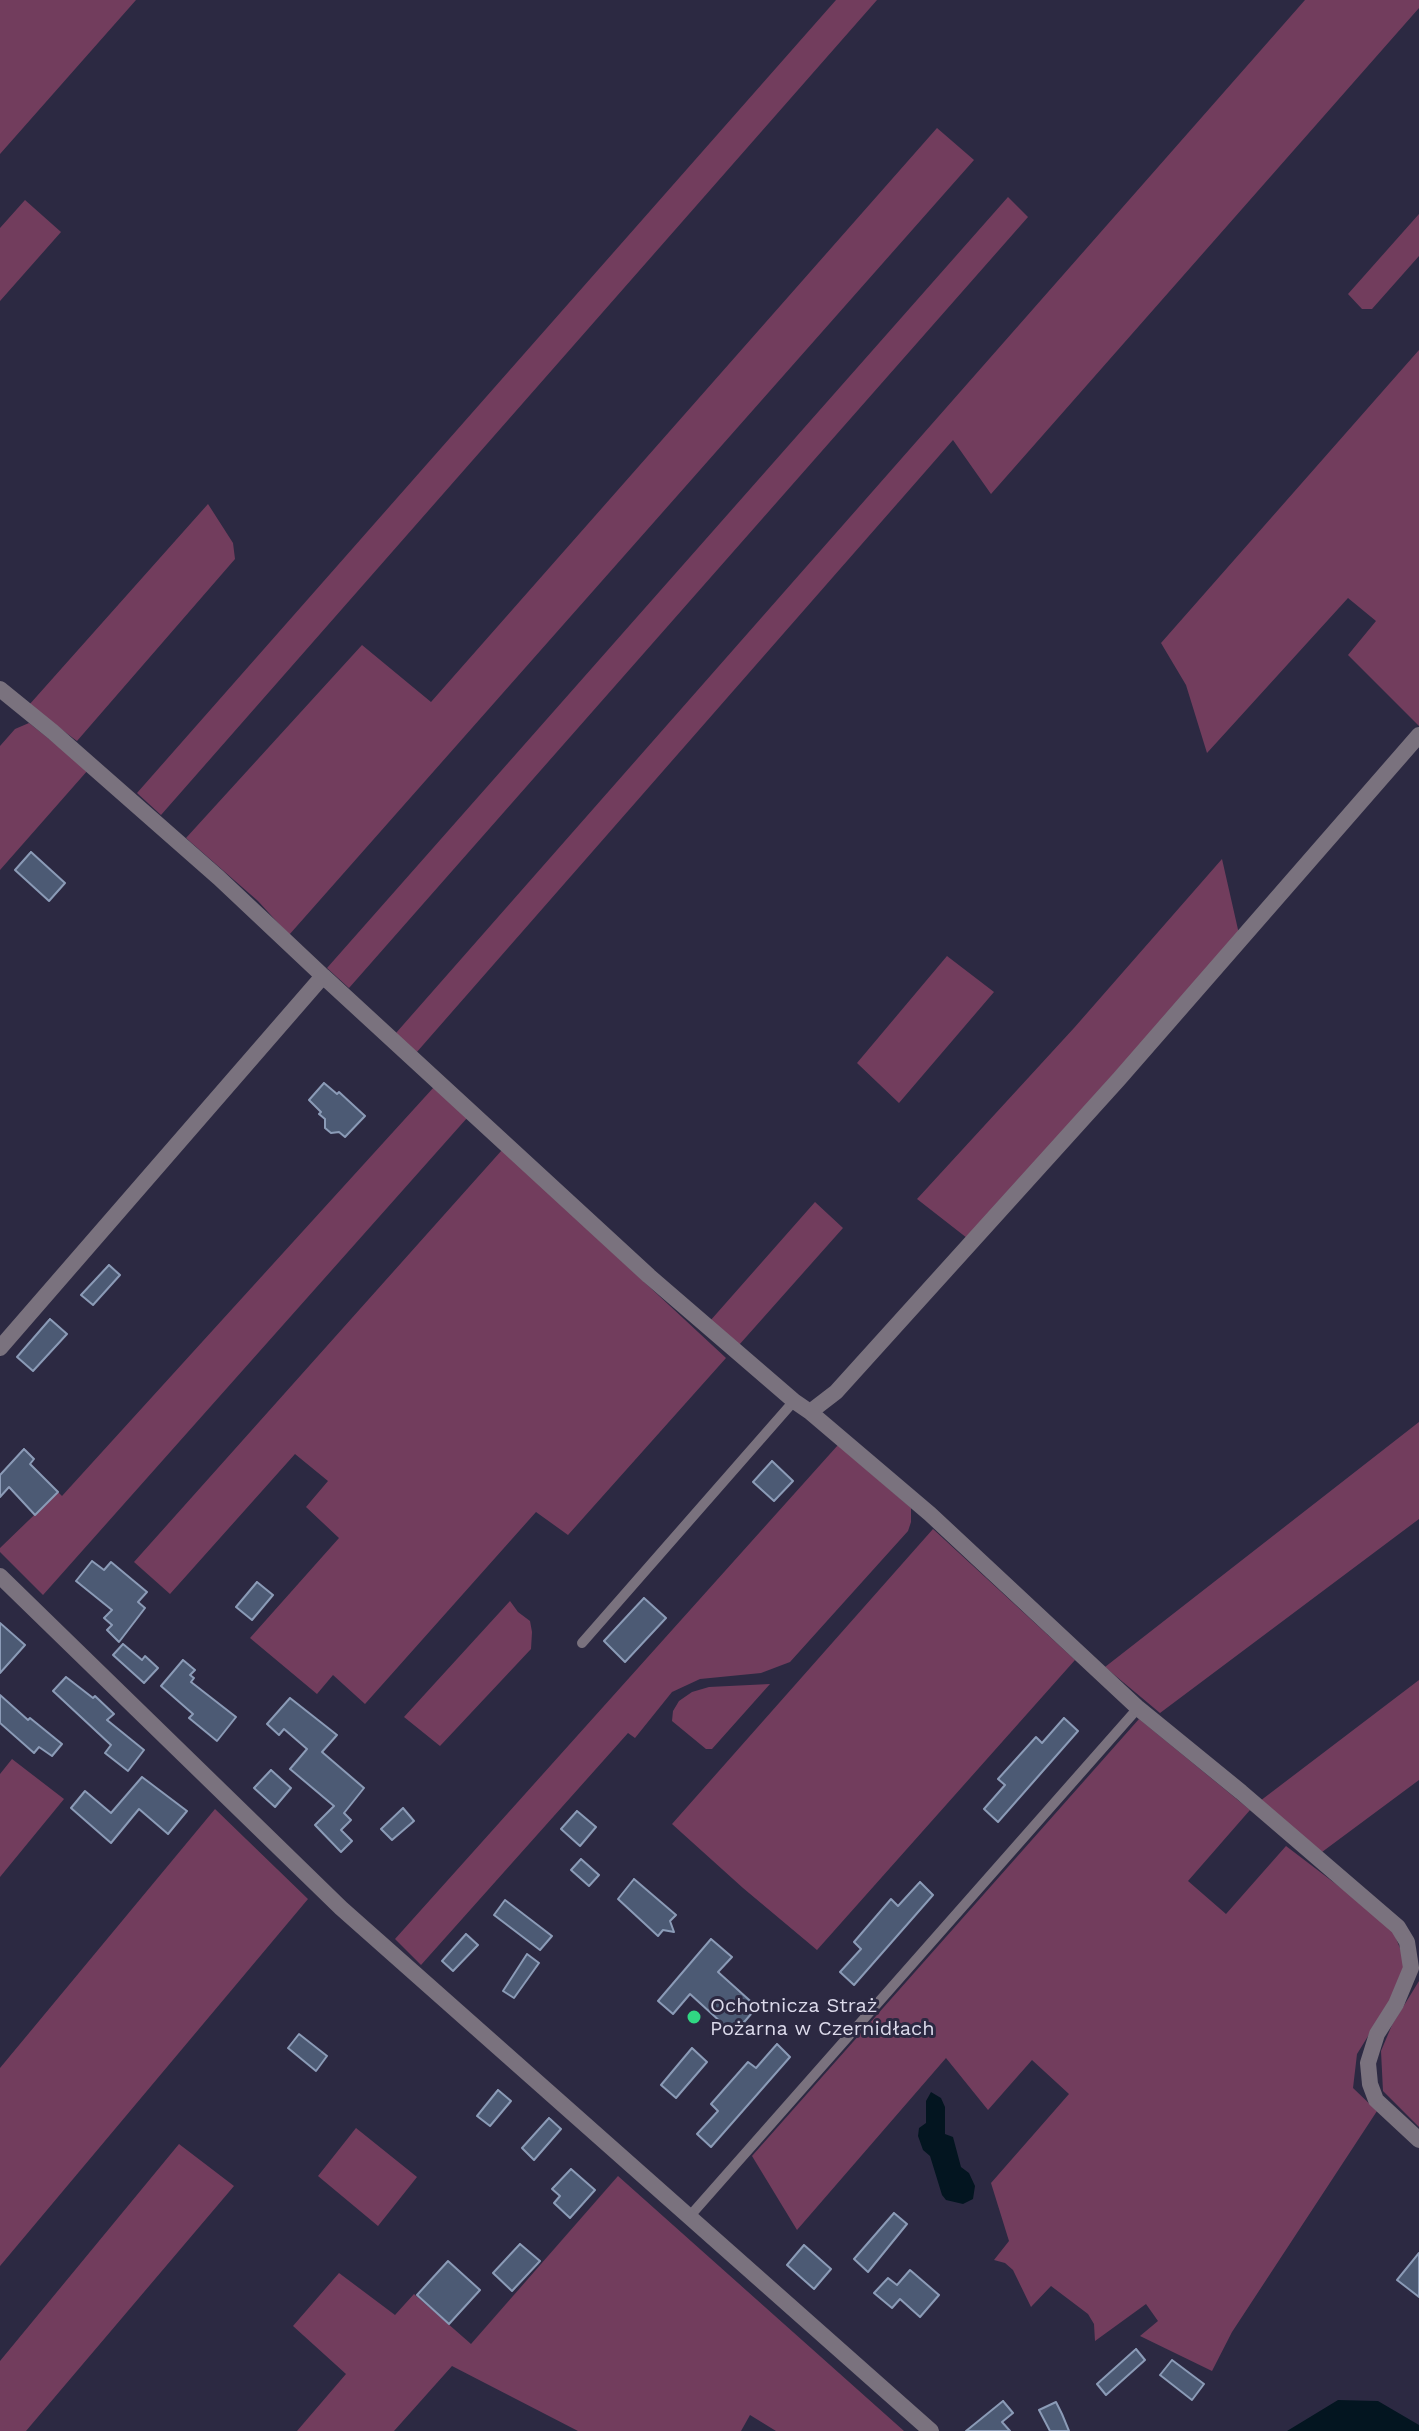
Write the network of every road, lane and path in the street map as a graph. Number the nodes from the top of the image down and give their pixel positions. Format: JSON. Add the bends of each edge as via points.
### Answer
{"nodes":[{"id":1,"x":0,"y":689,"type":"edge"},
{"id":2,"x":1419,"y":735,"type":"edge"},
{"id":3,"x":323,"y":976,"type":"junction"},
{"id":4,"x":0,"y":1348,"type":"edge"},
{"id":5,"x":794,"y":1401,"type":"junction"},
{"id":6,"x":810,"y":1412,"type":"junction"},
{"id":7,"x":0,"y":1576,"type":"edge"},
{"id":8,"x":582,"y":1643,"type":"dead end"},
{"id":9,"x":1138,"y":1708,"type":"junction"},
{"id":10,"x":1419,"y":2140,"type":"edge"},
{"id":11,"x":689,"y":2217,"type":"junction"},
{"id":12,"x":931,"y":2431,"type":"edge"}],
"edges":[{"from":1,"to":3,"type":"street"},
{"from":2,"to":6,"type":"street","via":[[1119,1079],[836,1392]]},
{"from":3,"to":4,"type":"street"},
{"from":3,"to":5,"type":"street","via":[[649,1276]]},
{"from":5,"to":6,"type":"street"},
{"from":5,"to":8,"type":"lane"},
{"from":6,"to":9,"type":"street","via":[[930,1514]]},
{"from":7,"to":11,"type":"street","via":[[341,1908]]},
{"from":9,"to":10,"type":"street","via":[[1398,1927],[1407,1942],[1411,1968],[1377,2034],[1368,2063],[1370,2084],[1376,2100]]},
{"from":9,"to":11,"type":"lane"},
{"from":11,"to":12,"type":"street"}]}
